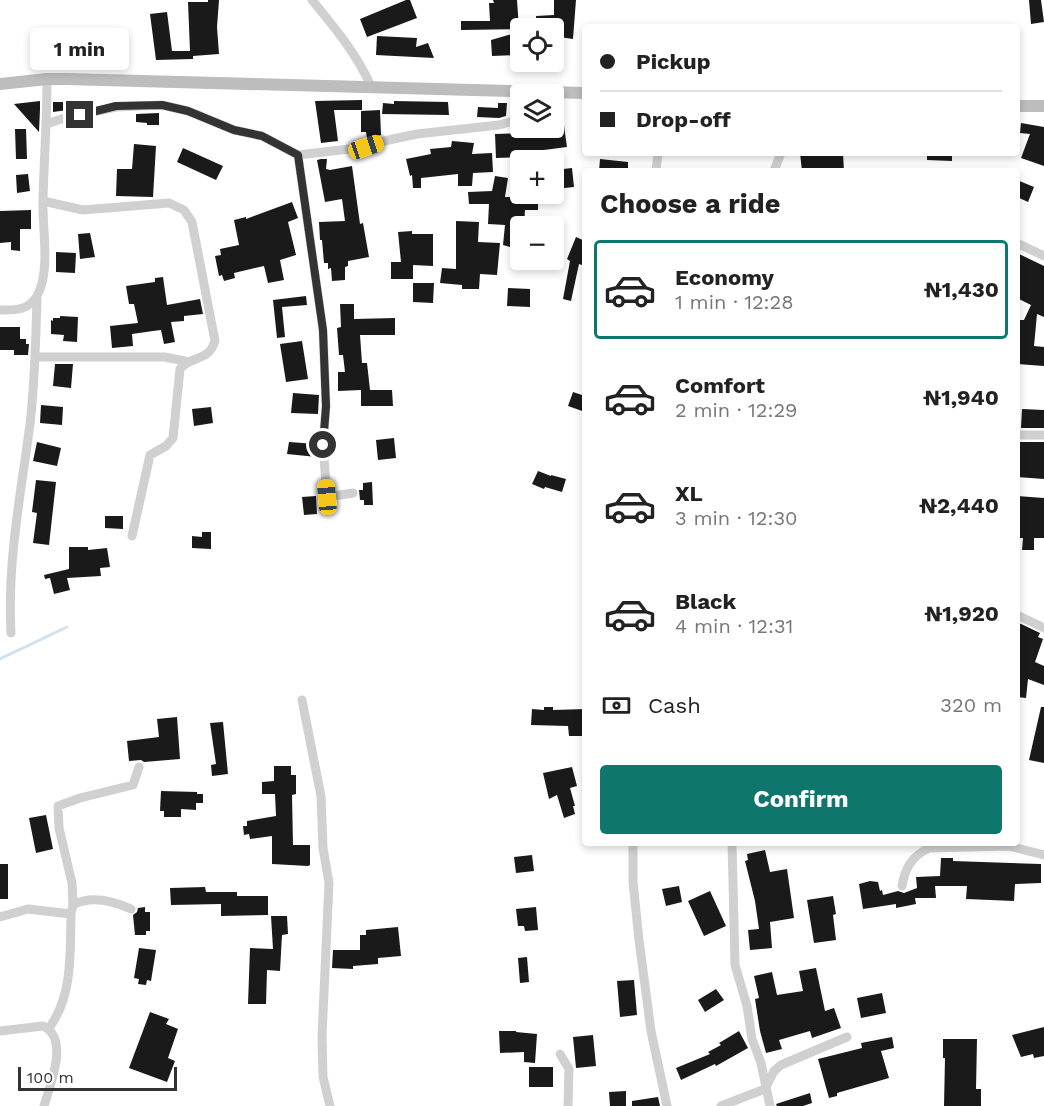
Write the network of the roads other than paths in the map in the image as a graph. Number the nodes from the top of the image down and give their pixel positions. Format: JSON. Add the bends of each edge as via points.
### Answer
{"nodes":[{"id":1,"x":312,"y":0,"type":"edge"},
{"id":2,"x":47,"y":79,"type":"junction"},
{"id":3,"x":0,"y":84,"type":"edge"},
{"id":4,"x":371,"y":86,"type":"junction"},
{"id":5,"x":510,"y":92,"type":"edge"},
{"id":6,"x":564,"y":93,"type":"edge"},
{"id":7,"x":582,"y":93,"type":"edge"},
{"id":8,"x":1020,"y":106,"type":"edge"},
{"id":9,"x":1044,"y":106,"type":"edge"},
{"id":10,"x":510,"y":121,"type":"edge"},
{"id":11,"x":47,"y":124,"type":"junction"},
{"id":12,"x":298,"y":155,"type":"junction"},
{"id":13,"x":43,"y":201,"type":"junction"},
{"id":14,"x":1020,"y":244,"type":"edge"},
{"id":15,"x":1044,"y":256,"type":"edge"},
{"id":16,"x":37,"y":296,"type":"junction"},
{"id":17,"x":0,"y":310,"type":"edge"},
{"id":18,"x":36,"y":357,"type":"junction"},
{"id":19,"x":189,"y":362,"type":"junction"},
{"id":20,"x":1020,"y":435,"type":"edge"},
{"id":21,"x":1044,"y":435,"type":"edge"},
{"id":22,"x":353,"y":493,"type":"dead end"},
{"id":23,"x":132,"y":536,"type":"dead end"},
{"id":24,"x":1020,"y":616,"type":"edge"},
{"id":25,"x":1044,"y":628,"type":"edge"},
{"id":26,"x":11,"y":633,"type":"dead end"},
{"id":27,"x":302,"y":700,"type":"dead end"},
{"id":28,"x":139,"y":767,"type":"dead end"},
{"id":29,"x":633,"y":846,"type":"edge"},
{"id":30,"x":732,"y":846,"type":"edge"},
{"id":31,"x":982,"y":846,"type":"edge"},
{"id":32,"x":1012,"y":846,"type":"edge"},
{"id":33,"x":1044,"y":855,"type":"edge"},
{"id":34,"x":902,"y":886,"type":"dead end"},
{"id":35,"x":130,"y":909,"type":"dead end"},
{"id":36,"x":72,"y":910,"type":"junction"},
{"id":37,"x":0,"y":917,"type":"edge"},
{"id":38,"x":49,"y":1028,"type":"junction"},
{"id":39,"x":0,"y":1031,"type":"edge"},
{"id":40,"x":847,"y":1037,"type":"dead end"},
{"id":41,"x":560,"y":1054,"type":"dead end"},
{"id":42,"x":765,"y":1089,"type":"junction"},
{"id":43,"x":44,"y":1106,"type":"edge"},
{"id":44,"x":330,"y":1106,"type":"edge"},
{"id":45,"x":568,"y":1106,"type":"edge"},
{"id":46,"x":667,"y":1106,"type":"edge"},
{"id":47,"x":721,"y":1106,"type":"edge"},
{"id":48,"x":770,"y":1106,"type":"edge"}],
"edges":[{"from":1,"to":4,"type":"street","via":[[350,46]]},
{"from":2,"to":3,"type":"main road"},
{"from":2,"to":4,"type":"main road"},
{"from":2,"to":11,"type":"street"},
{"from":4,"to":5,"type":"main road"},
{"from":6,"to":7,"type":"main road"},
{"from":8,"to":9,"type":"main road"},
{"from":10,"to":12,"type":"street"},
{"from":11,"to":12,"type":"street","via":[[116,106],[162,105],[262,136]]},
{"from":11,"to":13,"type":"street"},
{"from":12,"to":22,"type":"street","via":[[323,330],[323,459],[327,497]]},
{"from":13,"to":16,"type":"street","via":[[44,265]]},
{"from":13,"to":19,"type":"street","via":[[83,210],[169,203],[184,210],[192,222],[215,341],[205,357]]},
{"from":14,"to":15,"type":"street"},
{"from":16,"to":17,"type":"street","via":[[20,310]]},
{"from":16,"to":18,"type":"street"},
{"from":18,"to":19,"type":"street","via":[[165,357]]},
{"from":18,"to":26,"type":"street","via":[[12,548]]},
{"from":19,"to":23,"type":"street","via":[[180,369],[173,438],[150,455]]},
{"from":20,"to":21,"type":"street"},
{"from":24,"to":25,"type":"street"},
{"from":27,"to":44,"type":"street","via":[[321,796],[329,883],[322,1036],[323,1077]]},
{"from":28,"to":36,"type":"street","via":[[133,785],[58,806],[72,883]]},
{"from":29,"to":46,"type":"street","via":[[639,940],[651,1031]]},
{"from":30,"to":42,"type":"street","via":[[735,965]]},
{"from":31,"to":34,"type":"street","via":[[929,848],[919,853],[905,871]]},
{"from":32,"to":33,"type":"street"},
{"from":35,"to":36,"type":"street","via":[[121,904],[83,900]]},
{"from":36,"to":37,"type":"street","via":[[28,909]]},
{"from":36,"to":38,"type":"street","via":[[66,997]]},
{"from":38,"to":39,"type":"street"},
{"from":38,"to":43,"type":"street","via":[[57,1044],[55,1070]]},
{"from":40,"to":42,"type":"street","via":[[781,1065]]},
{"from":41,"to":45,"type":"street","via":[[569,1069]]},
{"from":42,"to":47,"type":"street"},
{"from":42,"to":48,"type":"street"}]}
